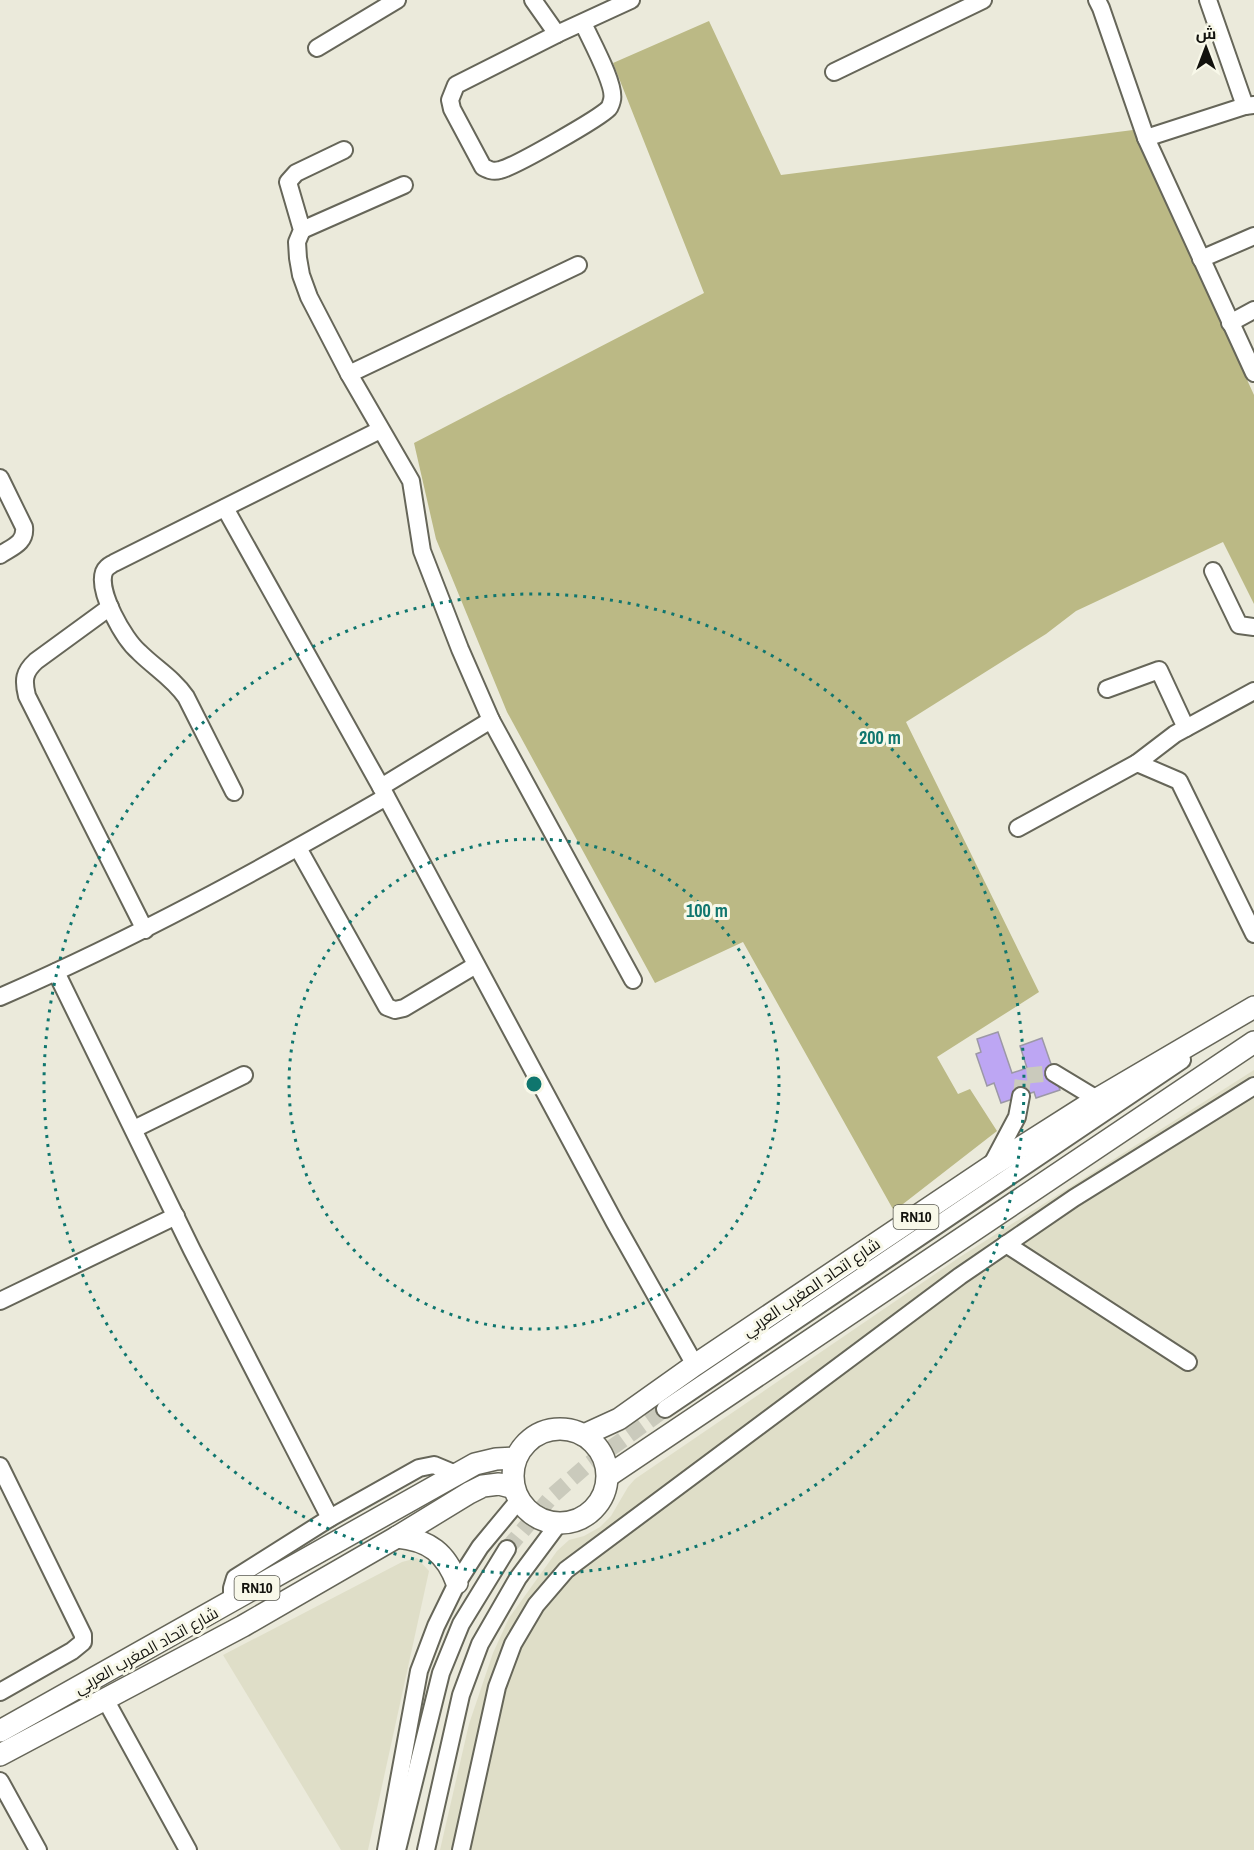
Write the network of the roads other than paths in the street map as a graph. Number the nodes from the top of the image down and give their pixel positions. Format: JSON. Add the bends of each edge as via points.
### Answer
{"nodes":[{"id":1,"x":397,"y":0,"type":"edge"},
{"id":2,"x":533,"y":0,"type":"edge"},
{"id":3,"x":631,"y":0,"type":"edge"},
{"id":4,"x":983,"y":0,"type":"edge"},
{"id":5,"x":1097,"y":0,"type":"edge"},
{"id":6,"x":1208,"y":0,"type":"edge"},
{"id":7,"x":583,"y":23,"type":"junction"},
{"id":8,"x":557,"y":34,"type":"junction"},
{"id":9,"x":317,"y":48,"type":"dead end"},
{"id":10,"x":834,"y":72,"type":"dead end"},
{"id":11,"x":1249,"y":106,"type":"edge"},
{"id":12,"x":1146,"y":138,"type":"junction"},
{"id":13,"x":344,"y":150,"type":"dead end"},
{"id":14,"x":404,"y":185,"type":"dead end"},
{"id":15,"x":302,"y":230,"type":"junction"},
{"id":16,"x":1254,"y":236,"type":"edge"},
{"id":17,"x":1201,"y":259,"type":"junction"},
{"id":18,"x":578,"y":264,"type":"dead end"},
{"id":19,"x":1254,"y":310,"type":"edge"},
{"id":20,"x":1230,"y":323,"type":"junction"},
{"id":21,"x":1254,"y":373,"type":"edge"},
{"id":22,"x":348,"y":374,"type":"junction"},
{"id":23,"x":380,"y":430,"type":"junction"},
{"id":24,"x":0,"y":478,"type":"edge"},
{"id":25,"x":225,"y":508,"type":"junction"},
{"id":26,"x":0,"y":555,"type":"edge"},
{"id":27,"x":1213,"y":571,"type":"dead end"},
{"id":28,"x":110,"y":607,"type":"junction"},
{"id":29,"x":1254,"y":627,"type":"edge"},
{"id":30,"x":1107,"y":689,"type":"dead end"},
{"id":31,"x":1254,"y":691,"type":"edge"},
{"id":32,"x":491,"y":720,"type":"junction"},
{"id":33,"x":1186,"y":728,"type":"junction"},
{"id":34,"x":1137,"y":763,"type":"junction"},
{"id":35,"x":234,"y":792,"type":"dead end"},
{"id":36,"x":383,"y":792,"type":"junction"},
{"id":37,"x":1018,"y":828,"type":"dead end"},
{"id":38,"x":298,"y":848,"type":"junction"},
{"id":39,"x":145,"y":930,"type":"junction"},
{"id":40,"x":1254,"y":934,"type":"edge"},
{"id":41,"x":476,"y":965,"type":"junction"},
{"id":42,"x":56,"y":972,"type":"junction"},
{"id":43,"x":633,"y":980,"type":"dead end"},
{"id":44,"x":0,"y":997,"type":"edge"},
{"id":45,"x":1254,"y":1009,"type":"edge"},
{"id":46,"x":1254,"y":1042,"type":"edge"},
{"id":47,"x":1054,"y":1073,"type":"tunnel mouth"},
{"id":48,"x":244,"y":1075,"type":"dead end"},
{"id":49,"x":1254,"y":1086,"type":"edge"},
{"id":50,"x":1021,"y":1096,"type":"tunnel mouth"},
{"id":51,"x":1097,"y":1099,"type":"junction"},
{"id":52,"x":134,"y":1129,"type":"junction"},
{"id":53,"x":990,"y":1167,"type":"junction"},
{"id":54,"x":176,"y":1216,"type":"junction"},
{"id":55,"x":1006,"y":1244,"type":"junction"},
{"id":56,"x":0,"y":1301,"type":"edge"},
{"id":57,"x":1188,"y":1362,"type":"dead end"},
{"id":58,"x":694,"y":1365,"type":"junction"},
{"id":59,"x":665,"y":1409,"type":"tunnel mouth"},
{"id":60,"x":584,"y":1435,"type":"junction"},
{"id":61,"x":516,"y":1458,"type":"junction"},
{"id":62,"x":0,"y":1466,"type":"edge"},
{"id":63,"x":458,"y":1474,"type":"junction"},
{"id":64,"x":608,"y":1476,"type":"junction"},
{"id":65,"x":517,"y":1494,"type":"junction"},
{"id":66,"x":330,"y":1518,"type":"junction"},
{"id":67,"x":559,"y":1523,"type":"junction"},
{"id":68,"x":398,"y":1537,"type":"junction"},
{"id":69,"x":507,"y":1549,"type":"tunnel mouth"},
{"id":70,"x":457,"y":1583,"type":"junction"},
{"id":71,"x":232,"y":1602,"type":"junction"},
{"id":72,"x":0,"y":1692,"type":"edge"},
{"id":73,"x":105,"y":1699,"type":"junction"},
{"id":74,"x":0,"y":1731,"type":"edge"},
{"id":75,"x":0,"y":1755,"type":"edge"},
{"id":76,"x":0,"y":1781,"type":"edge"},
{"id":77,"x":38,"y":1850,"type":"edge"},
{"id":78,"x":188,"y":1850,"type":"edge"},
{"id":79,"x":386,"y":1850,"type":"edge"},
{"id":80,"x":397,"y":1850,"type":"edge"},
{"id":81,"x":426,"y":1850,"type":"edge"},
{"id":82,"x":461,"y":1850,"type":"edge"}],
"edges":[{"from":1,"to":9,"type":"street"},
{"from":2,"to":8,"type":"street"},
{"from":3,"to":7,"type":"street"},
{"from":4,"to":10,"type":"street"},
{"from":5,"to":12,"type":"street"},
{"from":6,"to":11,"type":"street"},
{"from":7,"to":8,"type":"street"},
{"from":7,"to":8,"type":"street","via":[[612,86],[609,108],[509,167],[491,171],[483,167],[452,110],[452,92],[456,85]]},
{"from":11,"to":12,"type":"street"},
{"from":12,"to":17,"type":"street"},
{"from":13,"to":15,"type":"street","via":[[288,182]]},
{"from":14,"to":15,"type":"street"},
{"from":15,"to":22,"type":"street","via":[[297,242],[301,275]]},
{"from":16,"to":17,"type":"street"},
{"from":17,"to":20,"type":"street"},
{"from":18,"to":22,"type":"street"},
{"from":19,"to":20,"type":"street"},
{"from":20,"to":21,"type":"street"},
{"from":22,"to":23,"type":"street"},
{"from":23,"to":25,"type":"street"},
{"from":23,"to":32,"type":"street","via":[[411,481],[422,551]]},
{"from":24,"to":26,"type":"street","via":[[25,534],[22,541]]},
{"from":25,"to":28,"type":"street","via":[[105,569]]},
{"from":25,"to":36,"type":"street"},
{"from":27,"to":29,"type":"street","via":[[1239,625]]},
{"from":28,"to":35,"type":"street","via":[[137,651],[177,683]]},
{"from":28,"to":39,"type":"street","via":[[36,661],[26,670],[24,682],[27,696]]},
{"from":30,"to":33,"type":"street","via":[[1159,670]]},
{"from":31,"to":33,"type":"street"},
{"from":32,"to":36,"type":"street"},
{"from":32,"to":43,"type":"street"},
{"from":33,"to":34,"type":"street"},
{"from":34,"to":37,"type":"street"},
{"from":34,"to":40,"type":"street","via":[[1179,781]]},
{"from":36,"to":38,"type":"street"},
{"from":36,"to":41,"type":"street"},
{"from":38,"to":39,"type":"street"},
{"from":38,"to":41,"type":"street","via":[[387,1007],[404,1008]]},
{"from":39,"to":42,"type":"street"},
{"from":41,"to":58,"type":"street"},
{"from":42,"to":44,"type":"street"},
{"from":42,"to":52,"type":"street"},
{"from":45,"to":51,"type":"main road","name":"شارع اتحاد المغرب العربي","number":"RN10"},
{"from":45,"to":59,"type":"street"},
{"from":46,"to":64,"type":"main road","number":"RN10"},
{"from":47,"to":51,"type":"street"},
{"from":48,"to":52,"type":"street"},
{"from":49,"to":55,"type":"street"},
{"from":50,"to":53,"type":"street","via":[[1017,1117]]},
{"from":51,"to":53,"type":"main road","name":"شارع اتحاد المغرب العربي","number":"RN10"},
{"from":52,"to":54,"type":"street"},
{"from":53,"to":58,"type":"main road","name":"شارع اتحاد المغرب العربي","number":"RN10"},
{"from":54,"to":56,"type":"street"},
{"from":54,"to":66,"type":"street"},
{"from":55,"to":57,"type":"street"},
{"from":55,"to":82,"type":"street","via":[[566,1570],[536,1605],[513,1644],[497,1687]]},
{"from":58,"to":60,"type":"main road","name":"شارع اتحاد المغرب العربي","number":"RN10","via":[[619,1419]]},
{"from":60,"to":61,"type":"main road","via":[[565,1430],[545,1432],[533,1438]]},
{"from":60,"to":64,"type":"main road","via":[[598,1448]]},
{"from":61,"to":63,"type":"main road","name":"شارع اتحاد المغرب العربي","number":"RN10","via":[[496,1458]]},
{"from":61,"to":65,"type":"main road","via":[[513,1473]]},
{"from":62,"to":72,"type":"street","via":[[83,1635],[83,1642],[72,1651]]},
{"from":63,"to":66,"type":"street","via":[[434,1465],[419,1468]]},
{"from":63,"to":71,"type":"main road","name":"شارع اتحاد المغرب العربي","number":"RN10"},
{"from":64,"to":67,"type":"main road","via":[[601,1500],[593,1510],[583,1518]]},
{"from":65,"to":67,"type":"main road","via":[[536,1517]]},
{"from":65,"to":68,"type":"main road","name":"شارع اتحاد المغرب العربي","number":"RN10","via":[[499,1484],[483,1486]]},
{"from":65,"to":70,"type":"street"},
{"from":66,"to":71,"type":"street","via":[[235,1578]]},
{"from":67,"to":81,"type":"street","via":[[518,1578],[480,1644],[461,1695]]},
{"from":68,"to":70,"type":"main road","via":[[429,1545],[451,1568]]},
{"from":68,"to":73,"type":"main road","name":"شارع اتحاد المغرب العربي","number":"RN10"},
{"from":69,"to":80,"type":"street","via":[[461,1624],[441,1673]]},
{"from":70,"to":79,"type":"street","via":[[419,1671]]},
{"from":71,"to":74,"type":"main road","name":"شارع اتحاد المغرب العربي","number":"RN10"},
{"from":73,"to":75,"type":"main road","name":"شارع اتحاد المغرب العربي","number":"RN10"},
{"from":73,"to":78,"type":"street"},
{"from":76,"to":77,"type":"street"}]}
